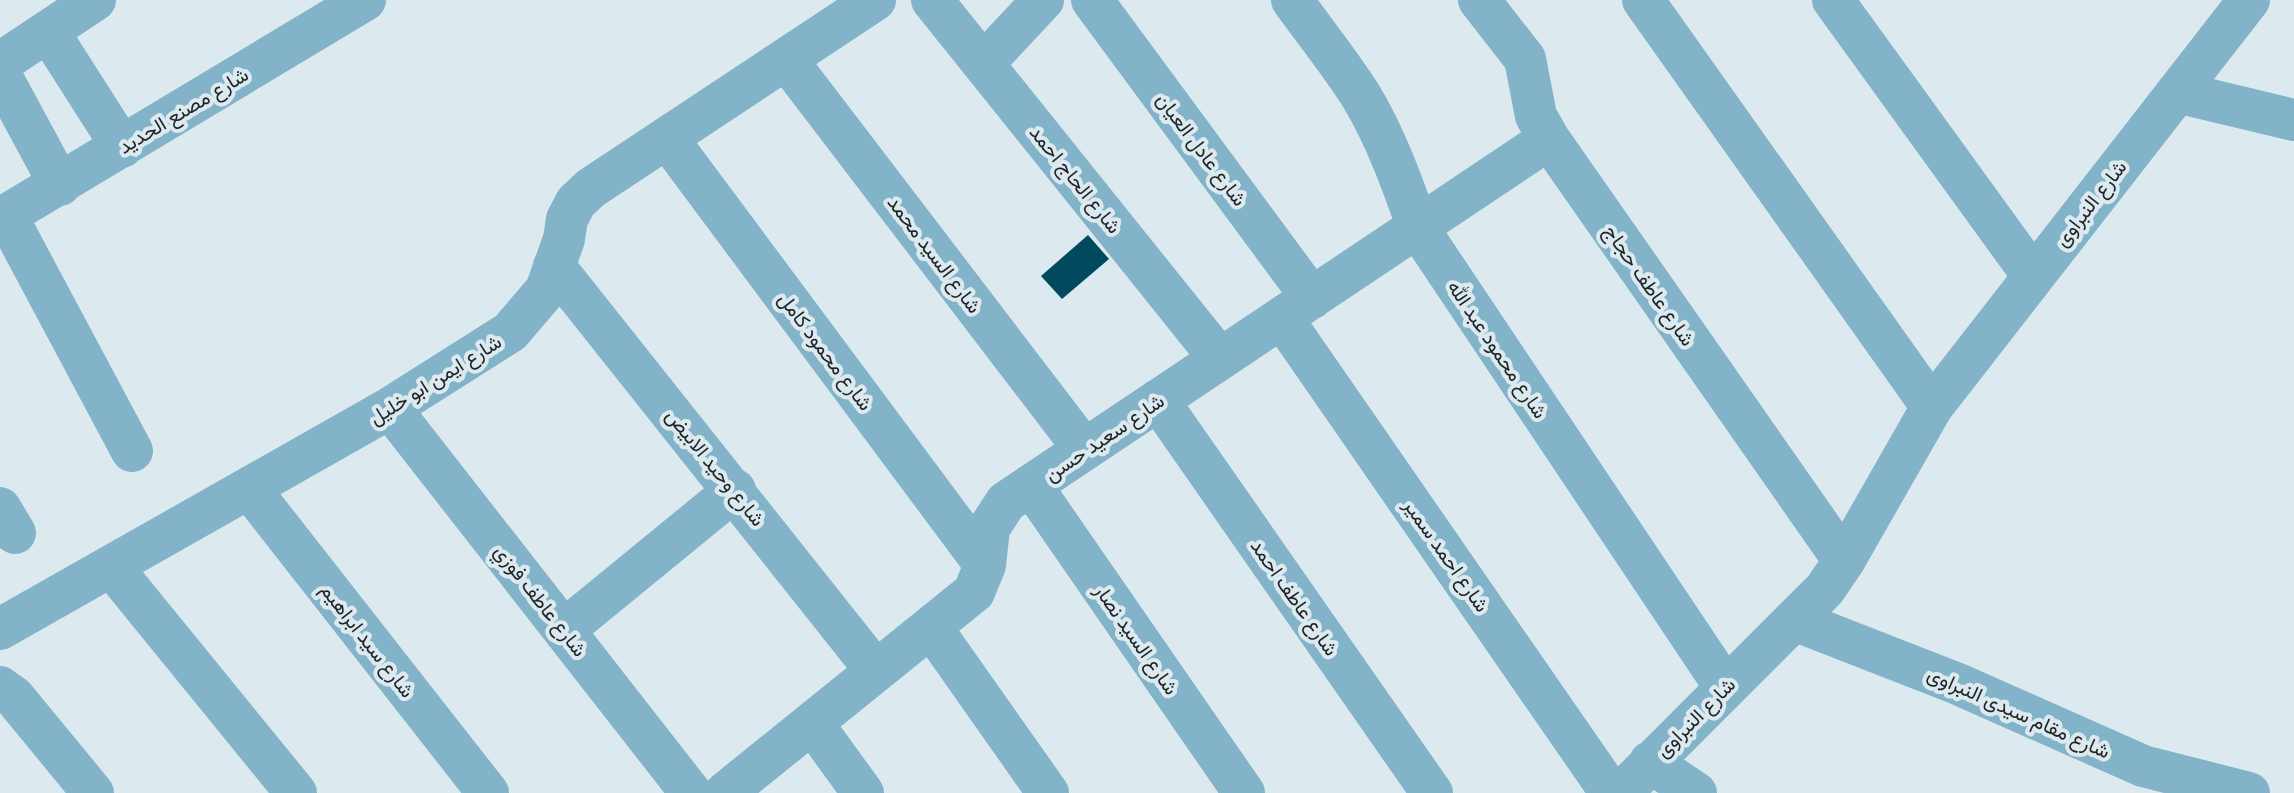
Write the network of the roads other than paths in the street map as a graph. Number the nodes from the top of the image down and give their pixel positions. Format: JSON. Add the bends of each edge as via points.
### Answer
{"nodes":[{"id":1,"x":95,"y":0,"type":"edge"},
{"id":2,"x":365,"y":0,"type":"edge"},
{"id":3,"x":875,"y":0,"type":"edge"},
{"id":4,"x":932,"y":0,"type":"edge"},
{"id":5,"x":1043,"y":0,"type":"edge"},
{"id":6,"x":1092,"y":0,"type":"edge"},
{"id":7,"x":1292,"y":0,"type":"edge"},
{"id":8,"x":1479,"y":0,"type":"edge"},
{"id":9,"x":1643,"y":0,"type":"edge"},
{"id":10,"x":1833,"y":0,"type":"edge"},
{"id":11,"x":2249,"y":0,"type":"edge"},
{"id":12,"x":48,"y":31,"type":"junction"},
{"id":13,"x":786,"y":59,"type":"junction"},
{"id":14,"x":0,"y":63,"type":"edge"},
{"id":15,"x":984,"y":63,"type":"junction"},
{"id":16,"x":0,"y":74,"type":"edge"},
{"id":17,"x":2177,"y":92,"type":"junction"},
{"id":18,"x":2294,"y":120,"type":"edge"},
{"id":19,"x":667,"y":138,"type":"junction"},
{"id":20,"x":1549,"y":139,"type":"junction"},
{"id":21,"x":122,"y":147,"type":"junction"},
{"id":22,"x":60,"y":185,"type":"junction"},
{"id":23,"x":3,"y":217,"type":"edge"},
{"id":24,"x":1418,"y":228,"type":"junction"},
{"id":25,"x":554,"y":266,"type":"junction"},
{"id":26,"x":2033,"y":276,"type":"junction"},
{"id":27,"x":1297,"y":308,"type":"junction"},
{"id":28,"x":1220,"y":359,"type":"junction"},
{"id":29,"x":1158,"y":400,"type":"junction"},
{"id":30,"x":1932,"y":407,"type":"junction"},
{"id":31,"x":390,"y":408,"type":"junction"},
{"id":32,"x":1084,"y":449,"type":"junction"},
{"id":33,"x":132,"y":451,"type":"dead end"},
{"id":34,"x":1031,"y":485,"type":"junction"},
{"id":35,"x":249,"y":488,"type":"junction"},
{"id":36,"x":735,"y":490,"type":"junction"},
{"id":37,"x":1844,"y":561,"type":"junction"},
{"id":38,"x":985,"y":565,"type":"junction"},
{"id":39,"x":111,"y":566,"type":"junction"},
{"id":40,"x":1794,"y":620,"type":"junction"},
{"id":41,"x":931,"y":627,"type":"junction"},
{"id":42,"x":0,"y":629,"type":"edge"},
{"id":43,"x":564,"y":630,"type":"junction"},
{"id":44,"x":876,"y":671,"type":"junction"},
{"id":45,"x":0,"y":687,"type":"edge"},
{"id":46,"x":1725,"y":687,"type":"junction"},
{"id":47,"x":813,"y":724,"type":"junction"},
{"id":48,"x":1650,"y":762,"type":"junction"},
{"id":49,"x":93,"y":793,"type":"edge"},
{"id":50,"x":296,"y":793,"type":"edge"},
{"id":51,"x":488,"y":793,"type":"edge"},
{"id":52,"x":691,"y":793,"type":"edge"},
{"id":53,"x":725,"y":793,"type":"edge"},
{"id":54,"x":863,"y":793,"type":"edge"},
{"id":55,"x":1048,"y":793,"type":"edge"},
{"id":56,"x":1244,"y":793,"type":"edge"},
{"id":57,"x":1432,"y":793,"type":"edge"},
{"id":58,"x":1611,"y":793,"type":"edge"},
{"id":59,"x":1621,"y":793,"type":"edge"},
{"id":60,"x":1696,"y":793,"type":"edge"},
{"id":61,"x":2249,"y":793,"type":"edge"}],
"edges":[{"from":1,"to":12,"type":"street"},
{"from":2,"to":21,"type":"street","name":"شارع مصنع الحديد"},
{"from":3,"to":13,"type":"street","name":"شارع ايمن ابو خليل"},
{"from":4,"to":15,"type":"street","name":"شارع الحاج احمد"},
{"from":5,"to":15,"type":"street"},
{"from":6,"to":27,"type":"street","name":"شارع عادل العيان"},
{"from":7,"to":24,"type":"street","name":"شارع محمود عبد الله","via":[[1361,96]]},
{"from":8,"to":20,"type":"street","name":"شارع عاطف حجاج","via":[[1525,59],[1536,116]]},
{"from":9,"to":30,"type":"street"},
{"from":10,"to":26,"type":"street"},
{"from":11,"to":17,"type":"street","name":"شارع النبراوى"},
{"from":12,"to":14,"type":"street"},
{"from":12,"to":21,"type":"street"},
{"from":13,"to":19,"type":"street","name":"شارع ايمن ابو خليل"},
{"from":13,"to":32,"type":"street","name":"شارع السيد محمد"},
{"from":15,"to":28,"type":"street","name":"شارع الحاج احمد"},
{"from":16,"to":22,"type":"street"},
{"from":17,"to":18,"type":"street"},
{"from":17,"to":26,"type":"street","name":"شارع النبراوى"},
{"from":19,"to":25,"type":"street","name":"شارع ايمن ابو خليل","via":[[576,202]]},
{"from":19,"to":38,"type":"street","name":"شارع محمود كامل"},
{"from":20,"to":24,"type":"street","name":"شارع سعيد حسن"},
{"from":20,"to":37,"type":"street","name":"شارع عاطف حجاج"},
{"from":21,"to":22,"type":"street","name":"شارع مصنع الحديد"},
{"from":22,"to":23,"type":"street","name":"شارع مصنع الحديد"},
{"from":23,"to":33,"type":"street"},
{"from":24,"to":27,"type":"street","name":"شارع سعيد حسن"},
{"from":24,"to":46,"type":"street","name":"شارع محمود عبد الله"},
{"from":25,"to":31,"type":"street","name":"شارع ايمن ابو خليل","via":[[546,290],[510,332]]},
{"from":25,"to":36,"type":"street","name":"شارع وحيد الابيض"},
{"from":26,"to":30,"type":"street","name":"شارع النبراوى"},
{"from":27,"to":28,"type":"street","name":"شارع سعيد حسن"},
{"from":27,"to":58,"type":"street","name":"شارع احمد سمير"},
{"from":28,"to":29,"type":"street","name":"شارع سعيد حسن"},
{"from":29,"to":32,"type":"street","name":"شارع سعيد حسن"},
{"from":29,"to":57,"type":"street","name":"شارع عاطف احمد"},
{"from":30,"to":37,"type":"street","name":"شارع النبراوى"},
{"from":31,"to":35,"type":"street","name":"شارع ايمن ابو خليل"},
{"from":31,"to":43,"type":"street","name":"شارع عاطف فوزي"},
{"from":32,"to":34,"type":"street","name":"شارع سعيد حسن"},
{"from":34,"to":38,"type":"street","name":"شارع سعيد حسن","via":[[1006,502],[989,528]]},
{"from":34,"to":56,"type":"street","name":"شارع السيد نصار"},
{"from":35,"to":39,"type":"street","name":"شارع ايمن ابو خليل"},
{"from":35,"to":51,"type":"street","name":"شارع سيد ابراهيم"},
{"from":36,"to":43,"type":"street"},
{"from":36,"to":44,"type":"street","name":"شارع وحيد الابيض"},
{"from":37,"to":40,"type":"street","name":"شارع النبراوى"},
{"from":38,"to":41,"type":"street","name":"شارع سعيد حسن","via":[[974,592]]},
{"from":39,"to":42,"type":"street","name":"شارع ايمن ابو خليل"},
{"from":39,"to":50,"type":"street"},
{"from":40,"to":46,"type":"street","name":"شارع النبراوى"},
{"from":40,"to":61,"type":"street","name":"شارع مقام سيدى النبراوى","via":[[1958,684],[2143,766]]},
{"from":41,"to":44,"type":"street","name":"شارع سعيد حسن"},
{"from":41,"to":55,"type":"street"},
{"from":43,"to":52,"type":"street","name":"شارع عاطف فوزي"},
{"from":44,"to":47,"type":"street","name":"شارع سعيد حسن"},
{"from":45,"to":49,"type":"street"},
{"from":46,"to":48,"type":"street","name":"شارع النبراوى"},
{"from":47,"to":53,"type":"street","name":"شارع سعيد حسن"},
{"from":47,"to":54,"type":"street"},
{"from":48,"to":59,"type":"street","name":"شارع النبراوى"},
{"from":48,"to":60,"type":"street"}]}
